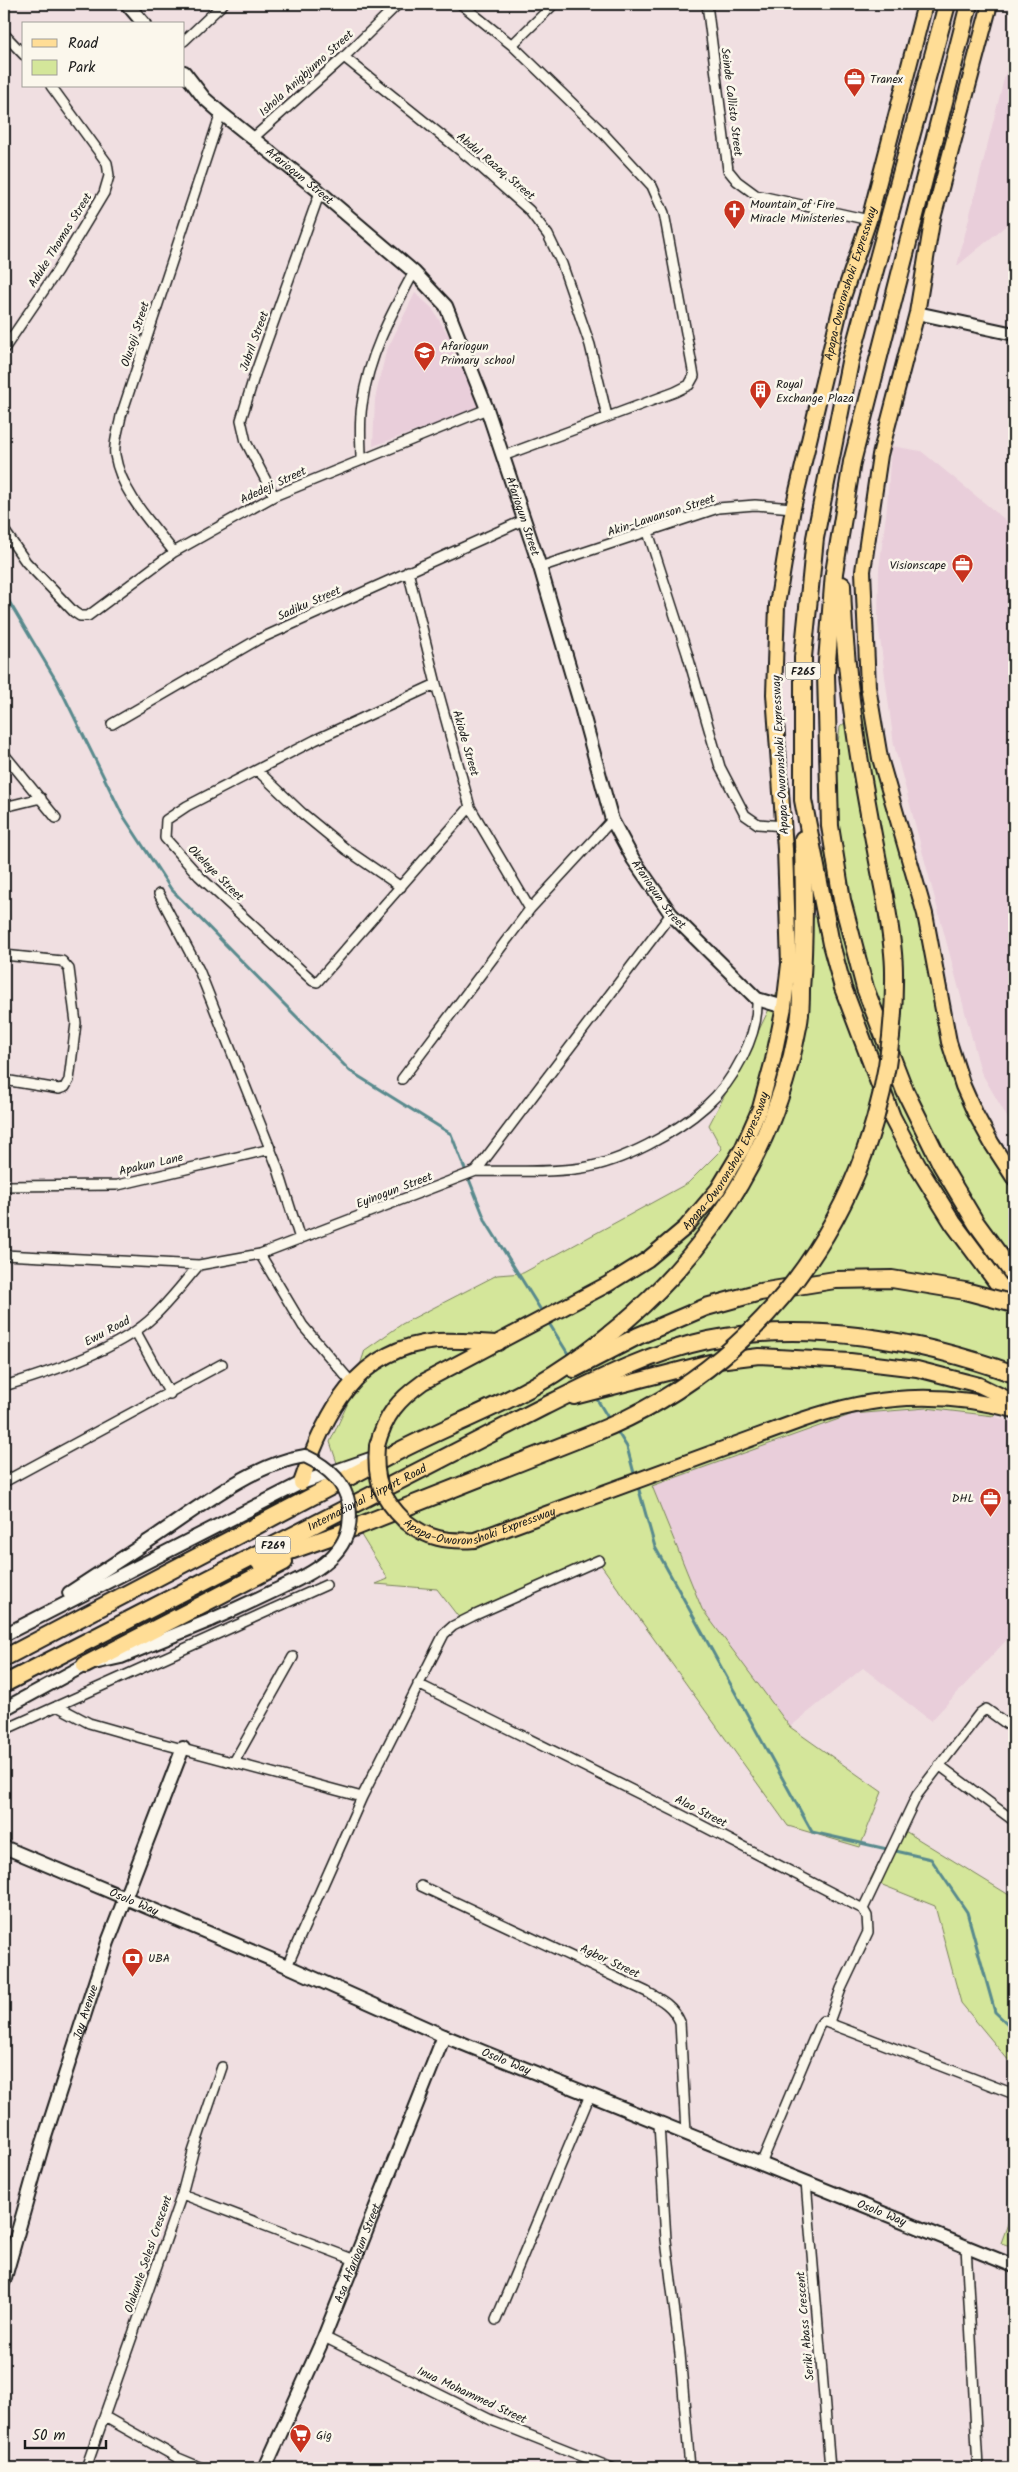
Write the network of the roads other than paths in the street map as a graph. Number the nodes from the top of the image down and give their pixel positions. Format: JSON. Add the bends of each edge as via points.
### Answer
{"nodes":[{"id":1,"x":126,"y":4,"type":"edge"},
{"id":2,"x":223,"y":4,"type":"edge"},
{"id":3,"x":398,"y":4,"type":"edge"},
{"id":4,"x":460,"y":4,"type":"edge"},
{"id":5,"x":554,"y":4,"type":"edge"},
{"id":6,"x":707,"y":4,"type":"edge"},
{"id":7,"x":926,"y":4,"type":"edge"},
{"id":8,"x":947,"y":4,"type":"edge"},
{"id":9,"x":969,"y":4,"type":"edge"},
{"id":10,"x":990,"y":4,"type":"edge"},
{"id":11,"x":142,"y":22,"type":"edge"},
{"id":12,"x":4,"y":34,"type":"edge"},
{"id":13,"x":185,"y":40,"type":"edge"},
{"id":14,"x":512,"y":45,"type":"junction"},
{"id":15,"x":22,"y":53,"type":"edge"},
{"id":16,"x":344,"y":57,"type":"junction"},
{"id":17,"x":185,"y":73,"type":"edge"},
{"id":18,"x":52,"y":88,"type":"edge"},
{"id":19,"x":220,"y":113,"type":"junction"},
{"id":20,"x":252,"y":139,"type":"junction"},
{"id":21,"x":320,"y":192,"type":"junction"},
{"id":22,"x":869,"y":220,"type":"junction"},
{"id":23,"x":414,"y":272,"type":"junction"},
{"id":24,"x":917,"y":313,"type":"junction"},
{"id":25,"x":1014,"y":334,"type":"edge"},
{"id":26,"x":4,"y":349,"type":"edge"},
{"id":27,"x":487,"y":410,"type":"junction"},
{"id":28,"x":607,"y":416,"type":"junction"},
{"id":29,"x":503,"y":456,"type":"junction"},
{"id":30,"x":361,"y":460,"type":"junction"},
{"id":31,"x":852,"y":462,"type":"junction"},
{"id":32,"x":274,"y":496,"type":"junction"},
{"id":33,"x":793,"y":508,"type":"junction"},
{"id":34,"x":524,"y":520,"type":"junction"},
{"id":35,"x":4,"y":530,"type":"edge"},
{"id":36,"x":648,"y":532,"type":"junction"},
{"id":37,"x":174,"y":552,"type":"junction"},
{"id":38,"x":540,"y":567,"type":"junction"},
{"id":39,"x":408,"y":571,"type":"junction"},
{"id":40,"x":436,"y":684,"type":"junction"},
{"id":41,"x":112,"y":724,"type":"dead end"},
{"id":42,"x":4,"y":754,"type":"edge"},
{"id":43,"x":258,"y":771,"type":"junction"},
{"id":44,"x":41,"y":798,"type":"junction"},
{"id":45,"x":802,"y":800,"type":"junction"},
{"id":46,"x":4,"y":807,"type":"edge"},
{"id":47,"x":470,"y":807,"type":"junction"},
{"id":48,"x":56,"y":818,"type":"dead end"},
{"id":49,"x":612,"y":820,"type":"junction"},
{"id":50,"x":784,"y":826,"type":"junction"},
{"id":51,"x":401,"y":887,"type":"junction"},
{"id":52,"x":159,"y":894,"type":"dead end"},
{"id":53,"x":530,"y":910,"type":"junction"},
{"id":54,"x":671,"y":914,"type":"junction"},
{"id":55,"x":4,"y":955,"type":"edge"},
{"id":56,"x":757,"y":999,"type":"junction"},
{"id":57,"x":784,"y":1007,"type":"junction"},
{"id":58,"x":402,"y":1079,"type":"dead end"},
{"id":59,"x":4,"y":1080,"type":"edge"},
{"id":60,"x":271,"y":1149,"type":"junction"},
{"id":61,"x":476,"y":1171,"type":"junction"},
{"id":62,"x":1014,"y":1178,"type":"edge"},
{"id":63,"x":4,"y":1186,"type":"edge"},
{"id":64,"x":300,"y":1239,"type":"junction"},
{"id":65,"x":260,"y":1254,"type":"junction"},
{"id":66,"x":4,"y":1255,"type":"edge"},
{"id":67,"x":199,"y":1265,"type":"junction"},
{"id":68,"x":1014,"y":1275,"type":"edge"},
{"id":69,"x":1014,"y":1305,"type":"edge"},
{"id":70,"x":136,"y":1332,"type":"junction"},
{"id":71,"x":498,"y":1343,"type":"junction"},
{"id":72,"x":588,"y":1356,"type":"junction"},
{"id":73,"x":222,"y":1364,"type":"dead end"},
{"id":74,"x":1014,"y":1374,"type":"edge"},
{"id":75,"x":351,"y":1382,"type":"junction"},
{"id":76,"x":604,"y":1383,"type":"junction"},
{"id":77,"x":4,"y":1386,"type":"edge"},
{"id":78,"x":170,"y":1394,"type":"junction"},
{"id":79,"x":1014,"y":1402,"type":"edge"},
{"id":80,"x":1014,"y":1410,"type":"edge"},
{"id":81,"x":416,"y":1443,"type":"junction"},
{"id":82,"x":4,"y":1482,"type":"edge"},
{"id":83,"x":301,"y":1483,"type":"junction"},
{"id":84,"x":338,"y":1534,"type":"junction"},
{"id":85,"x":599,"y":1560,"type":"dead end"},
{"id":86,"x":196,"y":1584,"type":"junction"},
{"id":87,"x":326,"y":1585,"type":"dead end"},
{"id":88,"x":130,"y":1620,"type":"junction"},
{"id":89,"x":20,"y":1626,"type":"junction"},
{"id":90,"x":4,"y":1635,"type":"edge"},
{"id":91,"x":293,"y":1657,"type":"dead end"},
{"id":92,"x":4,"y":1658,"type":"edge"},
{"id":93,"x":85,"y":1665,"type":"junction"},
{"id":94,"x":4,"y":1684,"type":"edge"},
{"id":95,"x":418,"y":1684,"type":"junction"},
{"id":96,"x":57,"y":1706,"type":"junction"},
{"id":97,"x":4,"y":1709,"type":"edge"},
{"id":98,"x":1014,"y":1729,"type":"edge"},
{"id":99,"x":4,"y":1730,"type":"edge"},
{"id":100,"x":183,"y":1748,"type":"junction"},
{"id":101,"x":234,"y":1762,"type":"junction"},
{"id":102,"x":940,"y":1765,"type":"junction"},
{"id":103,"x":362,"y":1797,"type":"junction"},
{"id":104,"x":1014,"y":1821,"type":"edge"},
{"id":105,"x":4,"y":1847,"type":"edge"},
{"id":106,"x":421,"y":1886,"type":"dead end"},
{"id":107,"x":124,"y":1898,"type":"junction"},
{"id":108,"x":863,"y":1909,"type":"junction"},
{"id":109,"x":287,"y":1966,"type":"junction"},
{"id":110,"x":829,"y":2022,"type":"junction"},
{"id":111,"x":444,"y":2036,"type":"junction"},
{"id":112,"x":222,"y":2067,"type":"dead end"},
{"id":113,"x":1014,"y":2094,"type":"edge"},
{"id":114,"x":590,"y":2095,"type":"junction"},
{"id":115,"x":659,"y":2124,"type":"junction"},
{"id":116,"x":686,"y":2132,"type":"junction"},
{"id":117,"x":761,"y":2164,"type":"junction"},
{"id":118,"x":806,"y":2182,"type":"junction"},
{"id":119,"x":182,"y":2194,"type":"junction"},
{"id":120,"x":966,"y":2246,"type":"junction"},
{"id":121,"x":355,"y":2260,"type":"junction"},
{"id":122,"x":1014,"y":2266,"type":"edge"},
{"id":123,"x":4,"y":2281,"type":"edge"},
{"id":124,"x":496,"y":2320,"type":"dead end"},
{"id":125,"x":324,"y":2337,"type":"junction"},
{"id":126,"x":104,"y":2416,"type":"junction"},
{"id":127,"x":86,"y":2468,"type":"edge"},
{"id":128,"x":202,"y":2468,"type":"edge"},
{"id":129,"x":266,"y":2468,"type":"edge"},
{"id":130,"x":612,"y":2468,"type":"edge"},
{"id":131,"x":690,"y":2468,"type":"edge"},
{"id":132,"x":830,"y":2468,"type":"edge"},
{"id":133,"x":978,"y":2468,"type":"edge"}],
"edges":[{"from":1,"to":11,"type":"main road"},
{"from":2,"to":13,"type":"street"},
{"from":3,"to":16,"type":"street","name":"Ishola Anigbjumo Street"},
{"from":4,"to":14,"type":"street"},
{"from":5,"to":14,"type":"street"},
{"from":6,"to":22,"type":"street","name":"Seinde Callisto Street","via":[[728,170],[756,195]]},
{"from":7,"to":22,"type":"main road","name":"Apapa-Oworonshoki Expressway"},
{"from":8,"to":45,"type":"highway","name":"Apapa-Oworonshoki Expressway","number":"F265","via":[[850,362],[815,538],[803,657]]},
{"from":9,"to":31,"type":"highway","number":"F265"},
{"from":10,"to":24,"type":"main road","via":[[932,222]]},
{"from":12,"to":15,"type":"street"},
{"from":14,"to":28,"type":"street","via":[[602,132],[652,186],[664,213],[694,380],[675,392]]},
{"from":16,"to":20,"type":"street","name":"Ishola Anigbjumo Street"},
{"from":16,"to":28,"type":"street","name":"Abdul Razaq Street","via":[[530,210],[548,235],[562,264],[590,345]]},
{"from":17,"to":19,"type":"main road","name":"Afariogun Street"},
{"from":18,"to":26,"type":"street","name":"Aduke Thomas Street","via":[[107,163],[109,176],[104,194],[57,272]]},
{"from":19,"to":20,"type":"main road","name":"Afariogun Street"},
{"from":19,"to":37,"type":"street","name":"Olusoji Street","via":[[121,416],[115,454],[123,481]]},
{"from":20,"to":21,"type":"main road","name":"Afariogun Street"},
{"from":21,"to":23,"type":"main road","name":"Afariogun Street"},
{"from":21,"to":32,"type":"street","name":"Jubril Street","via":[[241,420],[246,442]]},
{"from":22,"to":33,"type":"main road","name":"Apapa-Oworonshoki Expressway","via":[[843,297]]},
{"from":23,"to":27,"type":"main road","name":"Afariogun Street","via":[[446,306]]},
{"from":23,"to":30,"type":"street","via":[[389,317],[373,357],[362,406]]},
{"from":24,"to":25,"type":"main road"},
{"from":24,"to":62,"type":"main road","via":[[880,455],[863,571],[868,686],[880,758],[925,914],[949,1042],[975,1113]]},
{"from":27,"to":29,"type":"main road","name":"Afariogun Street"},
{"from":27,"to":30,"type":"street","name":"Adedeji Street"},
{"from":28,"to":29,"type":"street"},
{"from":29,"to":34,"type":"main road","name":"Afariogun Street"},
{"from":30,"to":32,"type":"street","name":"Adedeji Street"},
{"from":31,"to":68,"type":"highway","number":"F265","via":[[834,573],[826,674],[830,826],[842,900],[865,988],[906,1091],[942,1166],[976,1223]]},
{"from":31,"to":84,"type":"highway","bridge":true,"via":[[842,575],[844,645],[852,720],[894,970],[889,1055],[870,1140],[857,1176],[801,1274],[745,1338],[710,1368],[628,1420]]},
{"from":32,"to":37,"type":"street","name":"Adedeji Street"},
{"from":33,"to":36,"type":"street","name":"Akin-Lawanson Street","via":[[755,505],[718,508]]},
{"from":33,"to":50,"type":"main road","name":"Apapa-Oworonshoki Expressway","via":[[777,605],[774,694]]},
{"from":34,"to":38,"type":"main road","name":"Afariogun Street"},
{"from":34,"to":39,"type":"street","name":"Sadiku Street"},
{"from":35,"to":37,"type":"street","name":"Adedeji Street","via":[[26,562],[80,616],[88,616]]},
{"from":36,"to":38,"type":"street","name":"Akin-Lawanson Street"},
{"from":36,"to":50,"type":"street","via":[[723,774],[745,815],[758,824]]},
{"from":38,"to":49,"type":"main road","name":"Afariogun Street"},
{"from":39,"to":40,"type":"street","name":"Akiode Street"},
{"from":39,"to":41,"type":"street","name":"Sadiku Street","via":[[257,640]]},
{"from":40,"to":43,"type":"street","name":"Okeleye Street","via":[[315,740]]},
{"from":40,"to":47,"type":"street","name":"Akiode Street"},
{"from":42,"to":44,"type":"street"},
{"from":43,"to":51,"type":"street","via":[[347,850]]},
{"from":43,"to":51,"type":"street","name":"Okeleye Street","via":[[166,820],[165,838],[200,876],[313,981],[322,979]]},
{"from":44,"to":46,"type":"street"},
{"from":44,"to":48,"type":"street"},
{"from":45,"to":69,"type":"highway","name":"Apapa-Oworonshoki Expressway","number":"F265","via":[[843,988],[892,1117],[953,1223]]},
{"from":45,"to":72,"type":"highway","via":[[805,920],[800,1016],[780,1098],[755,1159],[717,1223],[679,1269]]},
{"from":47,"to":51,"type":"street","name":"Okeleye Street"},
{"from":47,"to":53,"type":"street","name":"Akiode Street"},
{"from":49,"to":53,"type":"street"},
{"from":49,"to":54,"type":"main road","name":"Afariogun Street","via":[[633,859]]},
{"from":50,"to":57,"type":"main road","name":"Apapa-Oworonshoki Expressway","via":[[789,964]]},
{"from":52,"to":60,"type":"street","via":[[199,970]]},
{"from":53,"to":58,"type":"street"},
{"from":54,"to":56,"type":"main road","name":"Afariogun Street"},
{"from":54,"to":61,"type":"street"},
{"from":55,"to":59,"type":"street","via":[[62,961],[69,969],[76,1023],[69,1080],[65,1086],[59,1089]]},
{"from":56,"to":57,"type":"main road","name":"Afariogun Street"},
{"from":56,"to":61,"type":"street","via":[[755,1023],[743,1054],[721,1090],[706,1106],[670,1132],[621,1157],[582,1168]]},
{"from":57,"to":71,"type":"main road","name":"Apapa-Oworonshoki Expressway","via":[[774,1060],[760,1108],[742,1149],[718,1190],[685,1228],[648,1259]]},
{"from":60,"to":63,"type":"street","name":"Apakun Lane","via":[[118,1185]]},
{"from":60,"to":64,"type":"street"},
{"from":61,"to":64,"type":"street","name":"Eyinogun Street"},
{"from":64,"to":65,"type":"street","name":"Eyinogun Street"},
{"from":65,"to":67,"type":"street","name":"Eyinogun Street"},
{"from":65,"to":75,"type":"street","via":[[303,1326]]},
{"from":66,"to":67,"type":"street","name":"Eyinogun Street"},
{"from":67,"to":70,"type":"street","name":"Ewu Road","via":[[154,1317]]},
{"from":69,"to":72,"type":"highway","bridge":true,"via":[[965,1291],[892,1280],[835,1280],[760,1292],[706,1307]]},
{"from":70,"to":77,"type":"street","name":"Ewu Road","via":[[80,1360]]},
{"from":70,"to":78,"type":"street"},
{"from":71,"to":75,"type":"main road","via":[[436,1341],[395,1351],[370,1365]]},
{"from":71,"to":80,"type":"main road","name":"Apapa-Oworonshoki Expressway","bridge":true,"via":[[423,1382],[406,1395],[382,1426],[376,1464],[379,1484],[389,1505],[429,1537],[475,1540],[802,1420],[868,1401],[946,1398]]},
{"from":72,"to":81,"type":"highway","name":"International Airport Road","number":"F269","via":[[556,1375]]},
{"from":73,"to":78,"type":"street"},
{"from":74,"to":76,"type":"highway","name":"International Airport Road","via":[[918,1345],[841,1334],[744,1334],[707,1340],[667,1352]]},
{"from":75,"to":83,"type":"main road","via":[[317,1441]]},
{"from":76,"to":79,"type":"main road","via":[[759,1356],[917,1369],[978,1385]]},
{"from":76,"to":86,"type":"highway","name":"International Airport Road","number":"F269","via":[[543,1407]]},
{"from":78,"to":82,"type":"street"},
{"from":81,"to":83,"type":"main road","name":"International Airport Road"},
{"from":81,"to":92,"type":"highway","name":"International Airport Road","number":"F269"},
{"from":83,"to":89,"type":"main road","name":"International Airport Road"},
{"from":84,"to":86,"type":"highway"},
{"from":84,"to":93,"type":"highway"},
{"from":85,"to":95,"type":"street","via":[[453,1626],[441,1639]]},
{"from":86,"to":88,"type":"highway","name":"International Airport Road","number":"F269"},
{"from":87,"to":96,"type":"street"},
{"from":88,"to":93,"type":"highway"},
{"from":88,"to":94,"type":"highway","name":"International Airport Road","number":"F269"},
{"from":89,"to":90,"type":"main road","name":"International Airport Road"},
{"from":89,"to":93,"type":"main road","bridge":true,"via":[[261,1469],[284,1459],[305,1456],[332,1474],[347,1496],[351,1517],[345,1542],[334,1557],[313,1573],[211,1620],[121,1657]]},
{"from":91,"to":101,"type":"street"},
{"from":93,"to":97,"type":"main road"},
{"from":95,"to":103,"type":"street"},
{"from":95,"to":108,"type":"street","name":"Alao Street"},
{"from":96,"to":99,"type":"street"},
{"from":96,"to":100,"type":"street","via":[[89,1723]]},
{"from":98,"to":102,"type":"street","via":[[986,1709]]},
{"from":100,"to":101,"type":"street"},
{"from":100,"to":107,"type":"main road","name":"Joy Avenue"},
{"from":101,"to":103,"type":"street"},
{"from":102,"to":104,"type":"street"},
{"from":102,"to":108,"type":"street","via":[[917,1795]]},
{"from":103,"to":109,"type":"street"},
{"from":105,"to":107,"type":"main road","name":"Osolo Way"},
{"from":106,"to":116,"type":"street","name":"Agbor Street","via":[[668,2004],[680,2022]]},
{"from":107,"to":109,"type":"main road","name":"Osolo Way"},
{"from":107,"to":123,"type":"main road","name":"Joy Avenue","via":[[43,2143]]},
{"from":108,"to":110,"type":"street","via":[[868,1932]]},
{"from":109,"to":111,"type":"main road","name":"Osolo Way"},
{"from":110,"to":113,"type":"street"},
{"from":110,"to":117,"type":"street","via":[[824,2021],[819,2026]]},
{"from":111,"to":114,"type":"main road","name":"Osolo Way"},
{"from":111,"to":121,"type":"main road","name":"Asa Afariogun Street"},
{"from":112,"to":119,"type":"street"},
{"from":114,"to":115,"type":"main road","name":"Osolo Way"},
{"from":114,"to":124,"type":"street"},
{"from":115,"to":116,"type":"main road","name":"Osolo Way"},
{"from":115,"to":131,"type":"street","via":[[666,2240]]},
{"from":116,"to":117,"type":"main road","name":"Osolo Way"},
{"from":117,"to":118,"type":"main road","name":"Osolo Way"},
{"from":118,"to":120,"type":"main road","name":"Osolo Way"},
{"from":118,"to":132,"type":"street","name":"Seriki Abass Crescent"},
{"from":119,"to":121,"type":"street","name":"Olakunle Selesi Crescent"},
{"from":119,"to":126,"type":"street","name":"Olakunle Selesi Crescent"},
{"from":120,"to":122,"type":"main road","name":"Osolo Way"},
{"from":120,"to":133,"type":"street"},
{"from":121,"to":125,"type":"main road","name":"Asa Afariogun Street"},
{"from":125,"to":129,"type":"main road","name":"Asa Afariogun Street"},
{"from":125,"to":130,"type":"street","name":"Inua Mohammed Street","via":[[491,2420]]},
{"from":126,"to":127,"type":"street","name":"Olakunle Selesi Crescent"},
{"from":126,"to":128,"type":"street"}]}
